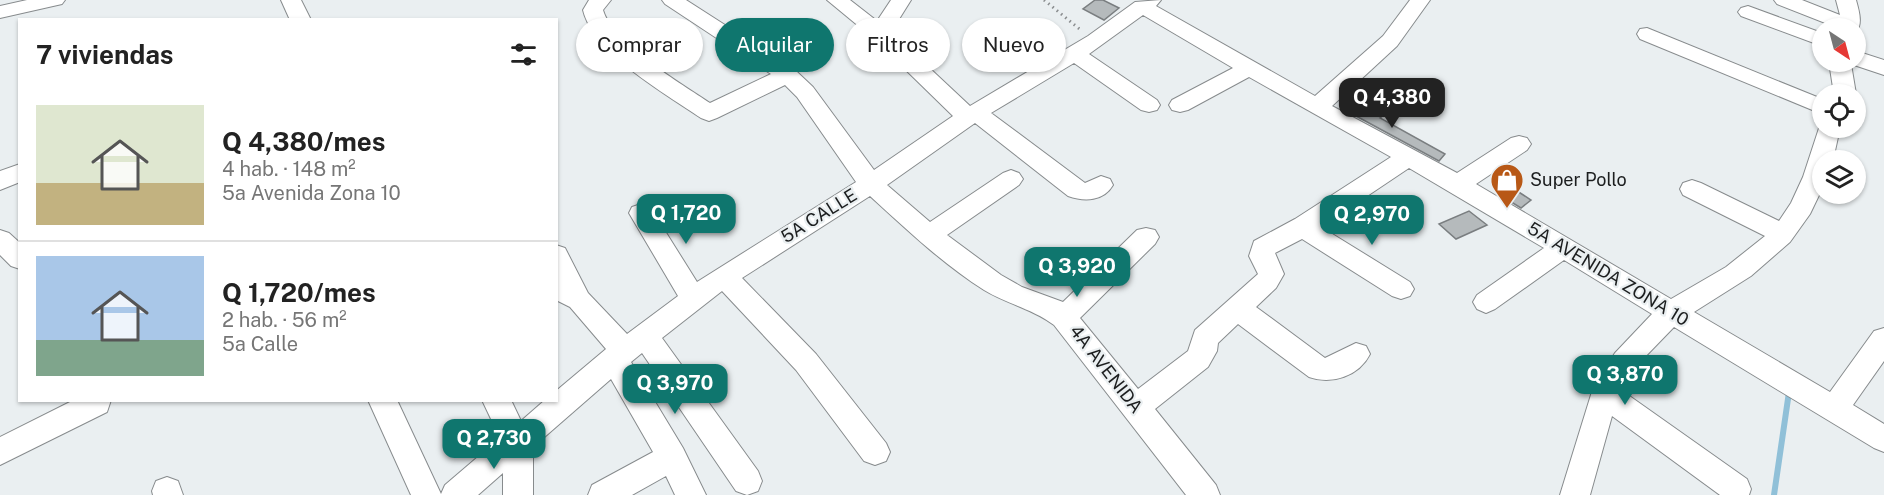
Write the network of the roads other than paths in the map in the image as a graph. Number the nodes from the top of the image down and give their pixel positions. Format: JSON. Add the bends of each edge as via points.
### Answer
{"nodes":[{"id":1,"x":55,"y":0,"type":"edge"},
{"id":2,"x":291,"y":0,"type":"edge"},
{"id":3,"x":602,"y":0,"type":"edge"},
{"id":4,"x":672,"y":0,"type":"edge"},
{"id":5,"x":837,"y":0,"type":"edge"},
{"id":6,"x":901,"y":0,"type":"edge"},
{"id":7,"x":1420,"y":0,"type":"edge"},
{"id":8,"x":1784,"y":0,"type":"edge"},
{"id":9,"x":1846,"y":0,"type":"edge"},
{"id":10,"x":1147,"y":3,"type":"edge"},
{"id":11,"x":0,"y":12,"type":"edge"},
{"id":12,"x":1748,"y":12,"type":"dead end"},
{"id":13,"x":300,"y":18,"type":"edge"},
{"id":14,"x":860,"y":18,"type":"edge"},
{"id":15,"x":890,"y":18,"type":"edge"},
{"id":16,"x":1827,"y":18,"type":"edge"},
{"id":17,"x":1848,"y":18,"type":"edge"},
{"id":18,"x":1647,"y":34,"type":"dead end"},
{"id":19,"x":1812,"y":36,"type":"edge"},
{"id":20,"x":1085,"y":48,"type":"junction"},
{"id":21,"x":1866,"y":62,"type":"edge"},
{"id":22,"x":1249,"y":68,"type":"junction"},
{"id":23,"x":1884,"y":68,"type":"edge"},
{"id":24,"x":924,"y":72,"type":"edge"},
{"id":25,"x":787,"y":75,"type":"junction"},
{"id":26,"x":1812,"y":104,"type":"edge"},
{"id":27,"x":1149,"y":105,"type":"dead end"},
{"id":28,"x":1180,"y":105,"type":"dead end"},
{"id":29,"x":1317,"y":107,"type":"junction"},
{"id":30,"x":972,"y":115,"type":"junction"},
{"id":31,"x":1826,"y":138,"type":"edge"},
{"id":32,"x":1520,"y":144,"type":"dead end"},
{"id":33,"x":1410,"y":156,"type":"junction"},
{"id":34,"x":18,"y":173,"type":"edge"},
{"id":35,"x":1011,"y":179,"type":"dead end"},
{"id":36,"x":0,"y":181,"type":"edge"},
{"id":37,"x":871,"y":184,"type":"junction"},
{"id":38,"x":1458,"y":184,"type":"junction"},
{"id":39,"x":1101,"y":185,"type":"dead end"},
{"id":40,"x":1692,"y":189,"type":"dead end"},
{"id":41,"x":640,"y":213,"type":"dead end"},
{"id":42,"x":1304,"y":226,"type":"junction"},
{"id":43,"x":1782,"y":234,"type":"junction"},
{"id":44,"x":929,"y":235,"type":"junction"},
{"id":45,"x":1146,"y":237,"type":"dead end"},
{"id":46,"x":0,"y":240,"type":"edge"},
{"id":47,"x":1564,"y":248,"type":"junction"},
{"id":48,"x":18,"y":257,"type":"edge"},
{"id":49,"x":558,"y":262,"type":"edge"},
{"id":50,"x":724,"y":276,"type":"junction"},
{"id":51,"x":1401,"y":289,"type":"dead end"},
{"id":52,"x":568,"y":294,"type":"edge"},
{"id":53,"x":693,"y":299,"type":"junction"},
{"id":54,"x":1486,"y":302,"type":"dead end"},
{"id":55,"x":1237,"y":308,"type":"junction"},
{"id":56,"x":1671,"y":313,"type":"junction"},
{"id":57,"x":1064,"y":317,"type":"junction"},
{"id":58,"x":1884,"y":339,"type":"edge"},
{"id":59,"x":628,"y":349,"type":"junction"},
{"id":60,"x":1356,"y":354,"type":"dead end"},
{"id":61,"x":1604,"y":394,"type":"junction"},
{"id":62,"x":558,"y":399,"type":"edge"},
{"id":63,"x":98,"y":402,"type":"edge"},
{"id":64,"x":383,"y":402,"type":"edge"},
{"id":65,"x":497,"y":402,"type":"edge"},
{"id":66,"x":545,"y":408,"type":"edge"},
{"id":67,"x":1135,"y":408,"type":"junction"},
{"id":68,"x":1834,"y":409,"type":"junction"},
{"id":69,"x":1884,"y":439,"type":"edge"},
{"id":70,"x":518,"y":444,"type":"junction"},
{"id":71,"x":0,"y":452,"type":"edge"},
{"id":72,"x":875,"y":452,"type":"dead end"},
{"id":73,"x":672,"y":456,"type":"junction"},
{"id":74,"x":747,"y":481,"type":"dead end"},
{"id":75,"x":1736,"y":489,"type":"dead end"},
{"id":76,"x":426,"y":495,"type":"edge"},
{"id":77,"x":456,"y":495,"type":"edge"},
{"id":78,"x":518,"y":495,"type":"edge"},
{"id":79,"x":603,"y":495,"type":"edge"},
{"id":80,"x":691,"y":495,"type":"edge"},
{"id":81,"x":1205,"y":495,"type":"edge"},
{"id":82,"x":1575,"y":495,"type":"edge"}],
"edges":[{"from":1,"to":11,"type":"street"},
{"from":2,"to":13,"type":"street"},
{"from":3,"to":25,"type":"street","via":[[592,12],[597,25],[614,44],[709,112]]},
{"from":4,"to":25,"type":"street","name":"4A AVENIDA"},
{"from":5,"to":14,"type":"street"},
{"from":6,"to":15,"type":"street"},
{"from":7,"to":29,"type":"street","via":[[1390,41]]},
{"from":8,"to":16,"type":"street"},
{"from":9,"to":17,"type":"street"},
{"from":10,"to":20,"type":"street","name":"5A CALLE"},
{"from":10,"to":22,"type":"street","name":"5A AVENIDA ZONA 10"},
{"from":12,"to":19,"type":"street"},
{"from":18,"to":26,"type":"street"},
{"from":20,"to":27,"type":"street"},
{"from":20,"to":30,"type":"street","name":"5A CALLE"},
{"from":21,"to":23,"type":"street"},
{"from":22,"to":28,"type":"street"},
{"from":22,"to":29,"type":"street","name":"5A AVENIDA ZONA 10"},
{"from":24,"to":30,"type":"street"},
{"from":25,"to":37,"type":"street","name":"4A AVENIDA","via":[[805,92]]},
{"from":29,"to":33,"type":"street","name":"5A AVENIDA ZONA 10"},
{"from":30,"to":37,"type":"street","name":"5A CALLE"},
{"from":30,"to":39,"type":"street","via":[[1083,193]]},
{"from":31,"to":43,"type":"street","via":[[1806,198]]},
{"from":32,"to":38,"type":"street"},
{"from":33,"to":38,"type":"street","name":"5A AVENIDA ZONA 10"},
{"from":33,"to":42,"type":"street"},
{"from":34,"to":36,"type":"street"},
{"from":35,"to":44,"type":"street"},
{"from":37,"to":44,"type":"street","name":"4A AVENIDA"},
{"from":37,"to":50,"type":"street","name":"5A CALLE"},
{"from":38,"to":47,"type":"street","name":"5A AVENIDA ZONA 10"},
{"from":40,"to":43,"type":"street"},
{"from":41,"to":53,"type":"street"},
{"from":42,"to":51,"type":"street"},
{"from":42,"to":55,"type":"street","via":[[1263,248],[1269,278]]},
{"from":43,"to":56,"type":"street","via":[[1734,274]]},
{"from":44,"to":57,"type":"street","name":"4A AVENIDA","via":[[992,282]]},
{"from":45,"to":57,"type":"street"},
{"from":46,"to":48,"type":"street"},
{"from":47,"to":54,"type":"street"},
{"from":47,"to":56,"type":"street","name":"5A AVENIDA ZONA 10"},
{"from":49,"to":52,"type":"street"},
{"from":50,"to":53,"type":"street","name":"5A CALLE"},
{"from":50,"to":72,"type":"street","via":[[806,362]]},
{"from":52,"to":59,"type":"street"},
{"from":53,"to":59,"type":"street","name":"5A CALLE"},
{"from":55,"to":60,"type":"street","via":[[1319,369],[1332,370]]},
{"from":55,"to":67,"type":"street","via":[[1205,338],[1198,359]]},
{"from":56,"to":61,"type":"street","via":[[1623,363]]},
{"from":56,"to":68,"type":"street","name":"5A AVENIDA ZONA 10"},
{"from":57,"to":67,"type":"street","name":"4A AVENIDA"},
{"from":58,"to":68,"type":"street"},
{"from":59,"to":62,"type":"street","name":"5A CALLE"},
{"from":59,"to":73,"type":"street"},
{"from":59,"to":74,"type":"street"},
{"from":61,"to":75,"type":"street"},
{"from":61,"to":82,"type":"street"},
{"from":63,"to":71,"type":"street"},
{"from":64,"to":76,"type":"street"},
{"from":65,"to":70,"type":"street"},
{"from":66,"to":70,"type":"street","name":"5A CALLE"},
{"from":67,"to":81,"type":"street","name":"4A AVENIDA"},
{"from":68,"to":69,"type":"street","name":"5A AVENIDA ZONA 10"},
{"from":70,"to":77,"type":"street","name":"5A CALLE"},
{"from":70,"to":78,"type":"street"},
{"from":73,"to":79,"type":"street"},
{"from":73,"to":80,"type":"street"}]}
